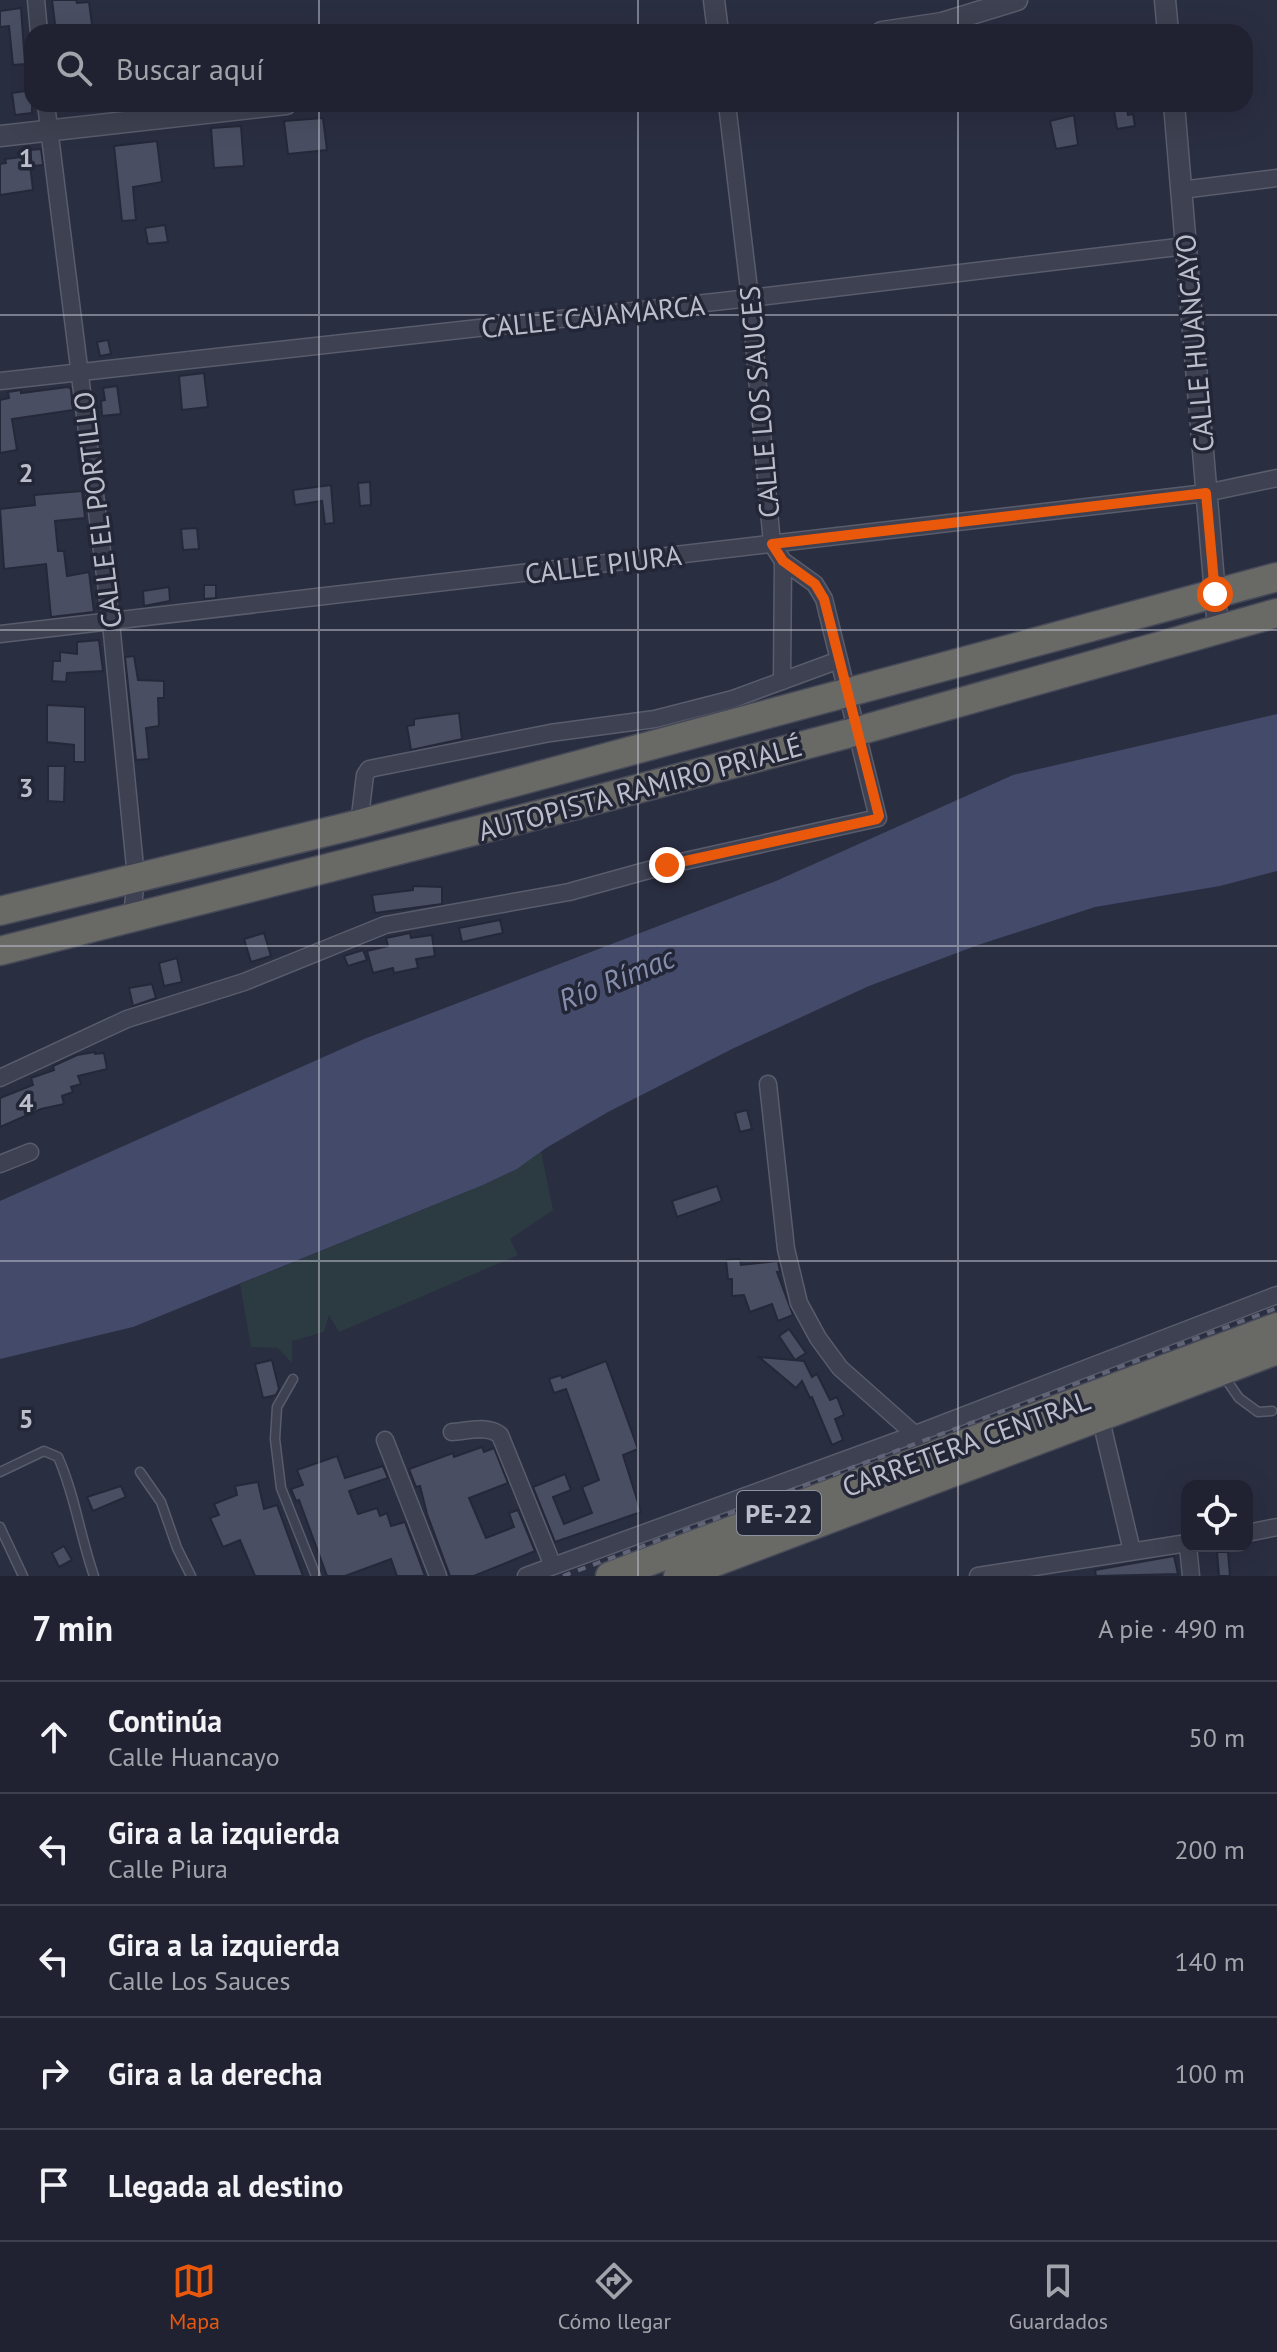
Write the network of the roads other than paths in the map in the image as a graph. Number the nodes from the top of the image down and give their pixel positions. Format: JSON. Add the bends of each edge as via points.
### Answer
{"nodes":[{"id":1,"x":36,"y":0,"type":"edge"},
{"id":2,"x":714,"y":0,"type":"edge"},
{"id":3,"x":1017,"y":0,"type":"edge"},
{"id":4,"x":1165,"y":0,"type":"edge"},
{"id":5,"x":38,"y":24,"type":"edge"},
{"id":6,"x":717,"y":24,"type":"edge"},
{"id":7,"x":935,"y":24,"type":"edge"},
{"id":8,"x":1167,"y":24,"type":"edge"},
{"id":9,"x":47,"y":112,"type":"edge"},
{"id":10,"x":213,"y":112,"type":"edge"},
{"id":11,"x":728,"y":112,"type":"edge"},
{"id":12,"x":1175,"y":112,"type":"edge"},
{"id":13,"x":49,"y":130,"type":"junction"},
{"id":14,"x":0,"y":136,"type":"edge"},
{"id":15,"x":1277,"y":178,"type":"edge"},
{"id":16,"x":1181,"y":190,"type":"junction"},
{"id":17,"x":1186,"y":246,"type":"junction"},
{"id":18,"x":750,"y":298,"type":"junction"},
{"id":19,"x":81,"y":372,"type":"junction"},
{"id":20,"x":0,"y":381,"type":"edge"},
{"id":21,"x":1277,"y":478,"type":"edge"},
{"id":22,"x":1206,"y":493,"type":"junction"},
{"id":23,"x":772,"y":544,"type":"junction"},
{"id":24,"x":783,"y":561,"type":"junction"},
{"id":25,"x":1277,"y":577,"type":"edge"},
{"id":26,"x":1215,"y":594,"type":"junction"},
{"id":27,"x":1277,"y":613,"type":"edge"},
{"id":28,"x":111,"y":623,"type":"junction"},
{"id":29,"x":1218,"y":630,"type":"junction"},
{"id":30,"x":0,"y":634,"type":"edge"},
{"id":31,"x":839,"y":660,"type":"junction"},
{"id":32,"x":782,"y":681,"type":"junction"},
{"id":33,"x":847,"y":691,"type":"junction"},
{"id":34,"x":858,"y":731,"type":"junction"},
{"id":35,"x":359,"y":824,"type":"junction"},
{"id":36,"x":136,"y":877,"type":"junction"},
{"id":37,"x":0,"y":911,"type":"edge"},
{"id":38,"x":132,"y":917,"type":"junction"},
{"id":39,"x":0,"y":951,"type":"edge"},
{"id":40,"x":0,"y":1078,"type":"edge"},
{"id":41,"x":768,"y":1084,"type":"dead end"},
{"id":42,"x":30,"y":1152,"type":"dead end"},
{"id":43,"x":0,"y":1164,"type":"edge"},
{"id":44,"x":1277,"y":1295,"type":"edge"},
{"id":45,"x":1277,"y":1327,"type":"edge"},
{"id":46,"x":1277,"y":1350,"type":"edge"},
{"id":47,"x":1221,"y":1371,"type":"junction"},
{"id":48,"x":293,"y":1379,"type":"dead end"},
{"id":49,"x":1272,"y":1411,"type":"dead end"},
{"id":50,"x":1100,"y":1416,"type":"junction"},
{"id":51,"x":452,"y":1432,"type":"dead end"},
{"id":52,"x":913,"y":1435,"type":"junction"},
{"id":53,"x":385,"y":1440,"type":"dead end"},
{"id":54,"x":948,"y":1449,"type":"junction"},
{"id":55,"x":979,"y":1463,"type":"junction"},
{"id":56,"x":0,"y":1472,"type":"edge"},
{"id":57,"x":140,"y":1472,"type":"dead end"},
{"id":58,"x":0,"y":1527,"type":"edge"},
{"id":59,"x":1277,"y":1527,"type":"edge"},
{"id":60,"x":1253,"y":1532,"type":"edge"},
{"id":61,"x":1181,"y":1546,"type":"edge"},
{"id":62,"x":1132,"y":1551,"type":"junction"},
{"id":63,"x":1189,"y":1552,"type":"edge"},
{"id":64,"x":553,"y":1566,"type":"junction"},
{"id":65,"x":23,"y":1576,"type":"edge"},
{"id":66,"x":94,"y":1576,"type":"edge"},
{"id":67,"x":191,"y":1576,"type":"edge"},
{"id":68,"x":316,"y":1576,"type":"edge"},
{"id":69,"x":438,"y":1576,"type":"edge"},
{"id":70,"x":526,"y":1576,"type":"edge"},
{"id":71,"x":610,"y":1576,"type":"edge"},
{"id":72,"x":678,"y":1576,"type":"edge"},
{"id":73,"x":978,"y":1576,"type":"edge"},
{"id":74,"x":1191,"y":1576,"type":"edge"}],
"edges":[{"from":1,"to":5,"type":"street"},
{"from":2,"to":6,"type":"street"},
{"from":3,"to":7,"type":"street"},
{"from":4,"to":8,"type":"street"},
{"from":9,"to":13,"type":"street","name":"CALLE EL PORTILLO"},
{"from":10,"to":13,"type":"street"},
{"from":11,"to":18,"type":"street","name":"CALLE LOS SAUCES"},
{"from":12,"to":16,"type":"street","name":"CALLE HUANCAYO"},
{"from":13,"to":14,"type":"street"},
{"from":13,"to":19,"type":"street","name":"CALLE EL PORTILLO"},
{"from":15,"to":16,"type":"street"},
{"from":16,"to":17,"type":"street","name":"CALLE HUANCAYO"},
{"from":17,"to":18,"type":"street","name":"CALLE CAJAMARCA"},
{"from":17,"to":22,"type":"street","name":"CALLE HUANCAYO"},
{"from":18,"to":19,"type":"street","name":"CALLE CAJAMARCA"},
{"from":18,"to":23,"type":"street","name":"CALLE LOS SAUCES"},
{"from":19,"to":20,"type":"street","name":"CALLE CAJAMARCA"},
{"from":19,"to":28,"type":"street","name":"CALLE EL PORTILLO"},
{"from":21,"to":22,"type":"street","name":"CALLE PIURA"},
{"from":22,"to":23,"type":"street","name":"CALLE PIURA"},
{"from":22,"to":26,"type":"street","name":"CALLE HUANCAYO"},
{"from":23,"to":24,"type":"street","name":"CALLE LOS SAUCES"},
{"from":23,"to":28,"type":"street","name":"CALLE PIURA"},
{"from":24,"to":31,"type":"street","name":"CALLE LOS SAUCES","via":[[815,584],[824,599]]},
{"from":24,"to":32,"type":"street"},
{"from":25,"to":26,"type":"highway","name":"AUTOPISTA RAMIRO PRIALÉ"},
{"from":26,"to":29,"type":"street","name":"CALLE HUANCAYO"},
{"from":26,"to":33,"type":"highway","name":"AUTOPISTA RAMIRO PRIALÉ"},
{"from":27,"to":29,"type":"highway","name":"AUTOPISTA RAMIRO PRIALÉ"},
{"from":28,"to":30,"type":"street","name":"CALLE PIURA"},
{"from":28,"to":36,"type":"street","name":"CALLE EL PORTILLO"},
{"from":29,"to":34,"type":"highway","name":"AUTOPISTA RAMIRO PRIALÉ"},
{"from":31,"to":32,"type":"street"},
{"from":31,"to":33,"type":"street","name":"CALLE LOS SAUCES"},
{"from":32,"to":35,"type":"street","via":[[655,719],[550,733],[369,769]]},
{"from":33,"to":34,"type":"street","name":"CALLE LOS SAUCES"},
{"from":33,"to":35,"type":"highway","name":"AUTOPISTA RAMIRO PRIALÉ"},
{"from":34,"to":38,"type":"highway","name":"AUTOPISTA RAMIRO PRIALÉ"},
{"from":34,"to":40,"type":"street","name":"CALLE LOS SAUCES","via":[[877,819],[569,892],[385,925],[244,982],[127,1019]]},
{"from":35,"to":36,"type":"highway","name":"AUTOPISTA RAMIRO PRIALÉ"},
{"from":36,"to":37,"type":"highway","name":"AUTOPISTA RAMIRO PRIALÉ"},
{"from":36,"to":38,"type":"street","name":"CALLE EL PORTILLO"},
{"from":38,"to":39,"type":"highway","name":"AUTOPISTA RAMIRO PRIALÉ"},
{"from":41,"to":52,"type":"street","via":[[786,1249],[799,1303],[840,1368]]},
{"from":42,"to":43,"type":"street"},
{"from":44,"to":52,"type":"street"},
{"from":45,"to":54,"type":"highway","name":"CARRETERA CENTRAL","number":"PE-22"},
{"from":46,"to":47,"type":"highway","name":"CARRETERA CENTRAL","number":"PE-22"},
{"from":47,"to":49,"type":"lane","via":[[1239,1398],[1258,1412]]},
{"from":47,"to":50,"type":"highway","name":"CARRETERA CENTRAL","number":"PE-22"},
{"from":48,"to":68,"type":"lane","via":[[277,1407],[275,1439],[281,1488]]},
{"from":50,"to":55,"type":"highway","name":"CARRETERA CENTRAL","number":"PE-22"},
{"from":50,"to":62,"type":"street"},
{"from":51,"to":64,"type":"street","via":[[484,1429],[500,1435]]},
{"from":52,"to":54,"type":"street"},
{"from":52,"to":64,"type":"street"},
{"from":53,"to":69,"type":"street"},
{"from":54,"to":55,"type":"street"},
{"from":54,"to":71,"type":"highway","name":"CARRETERA CENTRAL","number":"PE-22"},
{"from":55,"to":72,"type":"highway","name":"CARRETERA CENTRAL","number":"PE-22"},
{"from":56,"to":66,"type":"lane","via":[[44,1451],[58,1457],[71,1486]]},
{"from":57,"to":67,"type":"lane","via":[[161,1502]]},
{"from":58,"to":65,"type":"lane"},
{"from":59,"to":60,"type":"street"},
{"from":61,"to":62,"type":"street"},
{"from":62,"to":73,"type":"street"},
{"from":63,"to":74,"type":"street"},
{"from":64,"to":70,"type":"street"}]}
